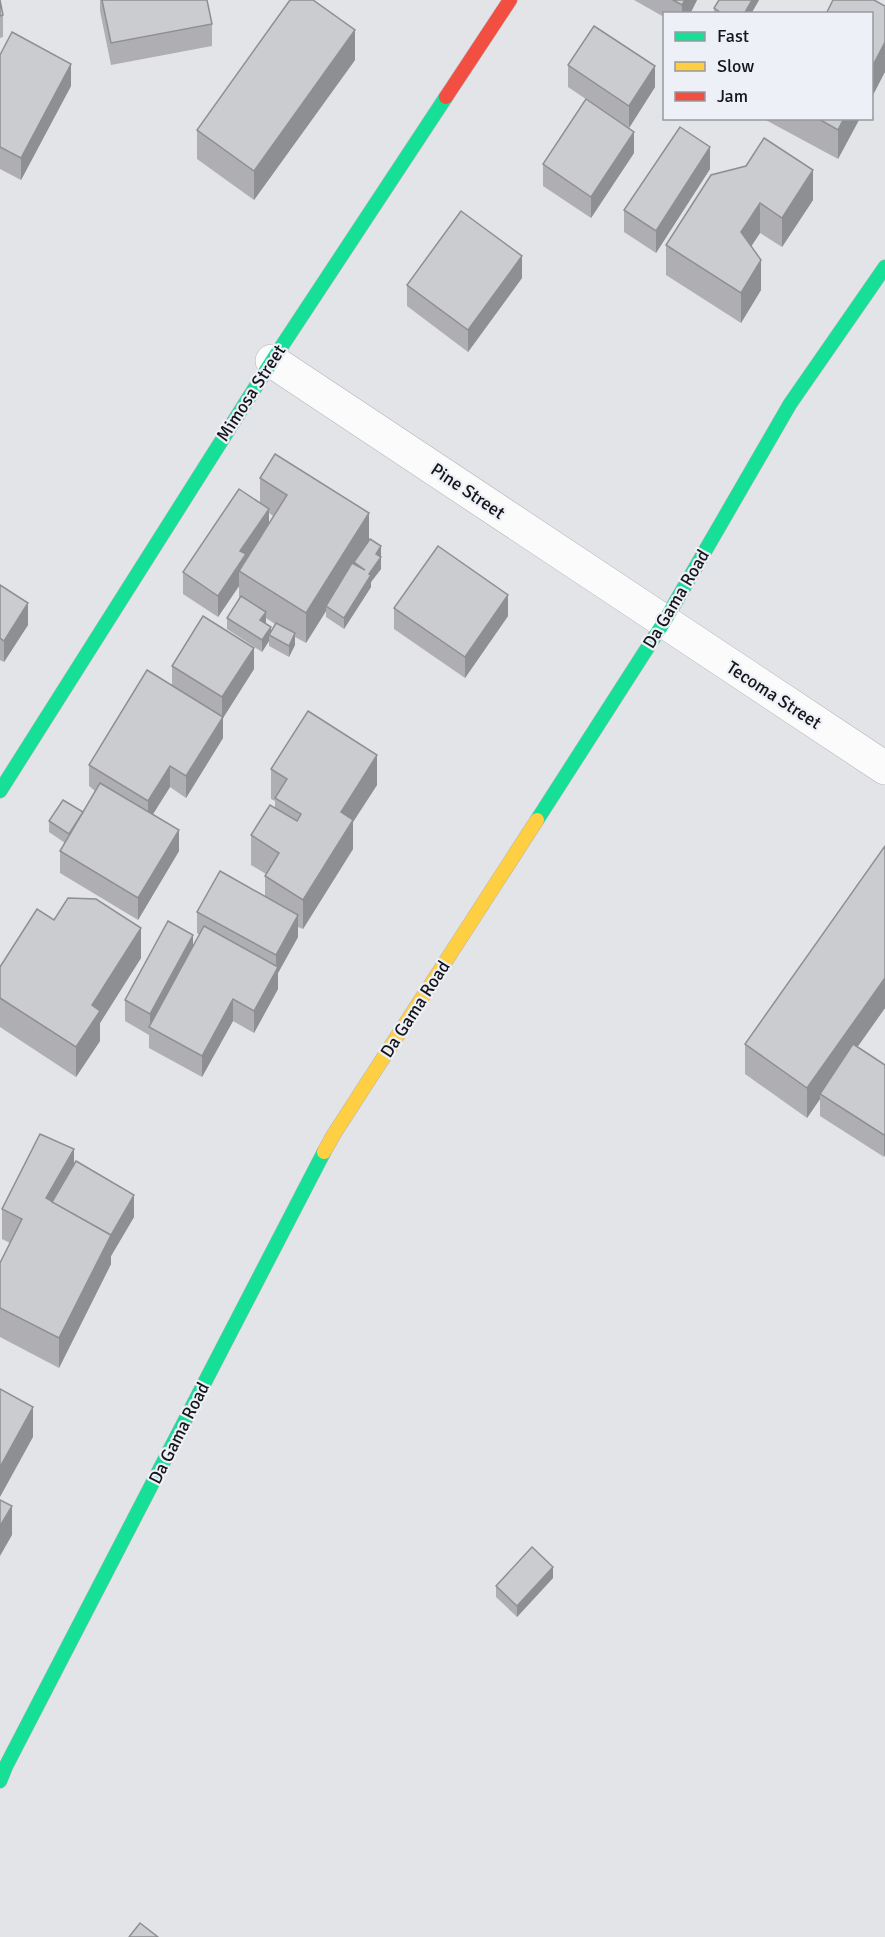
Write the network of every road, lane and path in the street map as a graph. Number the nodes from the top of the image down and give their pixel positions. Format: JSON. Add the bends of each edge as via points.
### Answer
{"nodes":[{"id":1,"x":510,"y":0,"type":"edge"},
{"id":2,"x":885,"y":267,"type":"edge"},
{"id":3,"x":272,"y":361,"type":"junction"},
{"id":4,"x":664,"y":622,"type":"junction"},
{"id":5,"x":885,"y":768,"type":"edge"},
{"id":6,"x":0,"y":791,"type":"edge"},
{"id":7,"x":0,"y":1782,"type":"edge"}],
"edges":[{"from":1,"to":3,"type":"street","name":"Mimosa Street"},
{"from":2,"to":4,"type":"street","name":"Da Gama Road","via":[[790,404]]},
{"from":3,"to":4,"type":"street","name":"Pine Street"},
{"from":3,"to":6,"type":"street","name":"Mimosa Street"},
{"from":4,"to":5,"type":"street","name":"Tecoma Street"},
{"from":4,"to":7,"type":"street","name":"Da Gama Road","via":[[334,1134]]}]}
